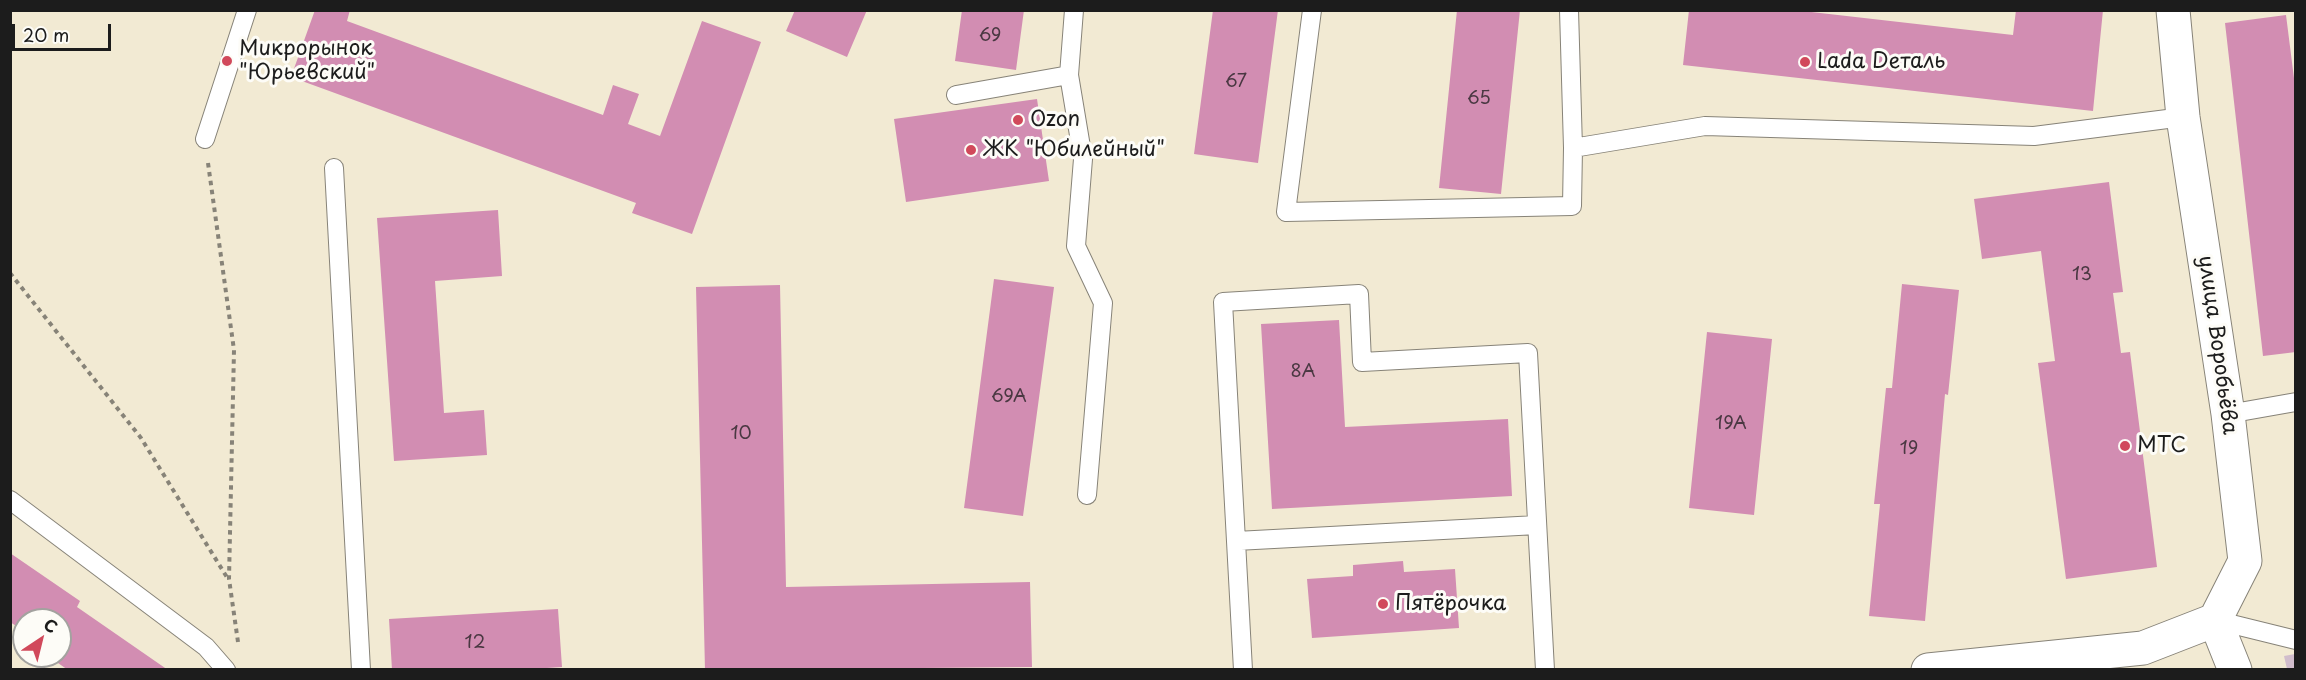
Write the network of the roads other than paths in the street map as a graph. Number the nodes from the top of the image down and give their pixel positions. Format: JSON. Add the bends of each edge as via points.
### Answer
{"nodes":[{"id":1,"x":247,"y":10,"type":"edge"},
{"id":2,"x":1074,"y":10,"type":"edge"},
{"id":3,"x":1312,"y":10,"type":"edge"},
{"id":4,"x":1569,"y":10,"type":"edge"},
{"id":5,"x":2173,"y":10,"type":"edge"},
{"id":6,"x":1070,"y":75,"type":"junction"},
{"id":7,"x":956,"y":95,"type":"dead end"},
{"id":8,"x":2182,"y":117,"type":"junction"},
{"id":9,"x":205,"y":139,"type":"road end"},
{"id":10,"x":1573,"y":148,"type":"junction"},
{"id":11,"x":334,"y":168,"type":"dead end"},
{"id":12,"x":2295,"y":402,"type":"edge"},
{"id":13,"x":2228,"y":414,"type":"junction"},
{"id":14,"x":1087,"y":495,"type":"dead end"},
{"id":15,"x":10,"y":500,"type":"edge"},
{"id":16,"x":1537,"y":525,"type":"junction"},
{"id":17,"x":1236,"y":541,"type":"junction"},
{"id":18,"x":2215,"y":621,"type":"junction"},
{"id":19,"x":2295,"y":640,"type":"edge"},
{"id":20,"x":226,"y":669,"type":"edge"},
{"id":21,"x":361,"y":669,"type":"edge"},
{"id":22,"x":1244,"y":669,"type":"edge"},
{"id":23,"x":1545,"y":669,"type":"edge"},
{"id":24,"x":1928,"y":669,"type":"edge"},
{"id":25,"x":2235,"y":669,"type":"edge"}],
"edges":[{"from":1,"to":9,"type":"lane"},
{"from":2,"to":6,"type":"lane"},
{"from":3,"to":10,"type":"lane","via":[[1286,212],[1572,206]]},
{"from":4,"to":10,"type":"lane"},
{"from":5,"to":8,"type":"street","name":"улица Воробьёва"},
{"from":6,"to":7,"type":"lane"},
{"from":6,"to":14,"type":"lane","via":[[1083,159],[1076,246],[1103,303]]},
{"from":8,"to":10,"type":"lane","via":[[2034,136],[1706,126]]},
{"from":8,"to":13,"type":"street","name":"улица Воробьёва"},
{"from":11,"to":21,"type":"lane"},
{"from":12,"to":13,"type":"lane"},
{"from":13,"to":18,"type":"street","name":"улица Воробьёва","via":[[2245,561]]},
{"from":15,"to":20,"type":"lane","via":[[206,647]]},
{"from":16,"to":17,"type":"lane"},
{"from":16,"to":17,"type":"lane","via":[[1528,353],[1362,362],[1359,294],[1222,302]]},
{"from":16,"to":23,"type":"lane"},
{"from":17,"to":22,"type":"lane"},
{"from":18,"to":19,"type":"lane"},
{"from":18,"to":24,"type":"street","via":[[2143,648]]},
{"from":18,"to":25,"type":"street"}]}
